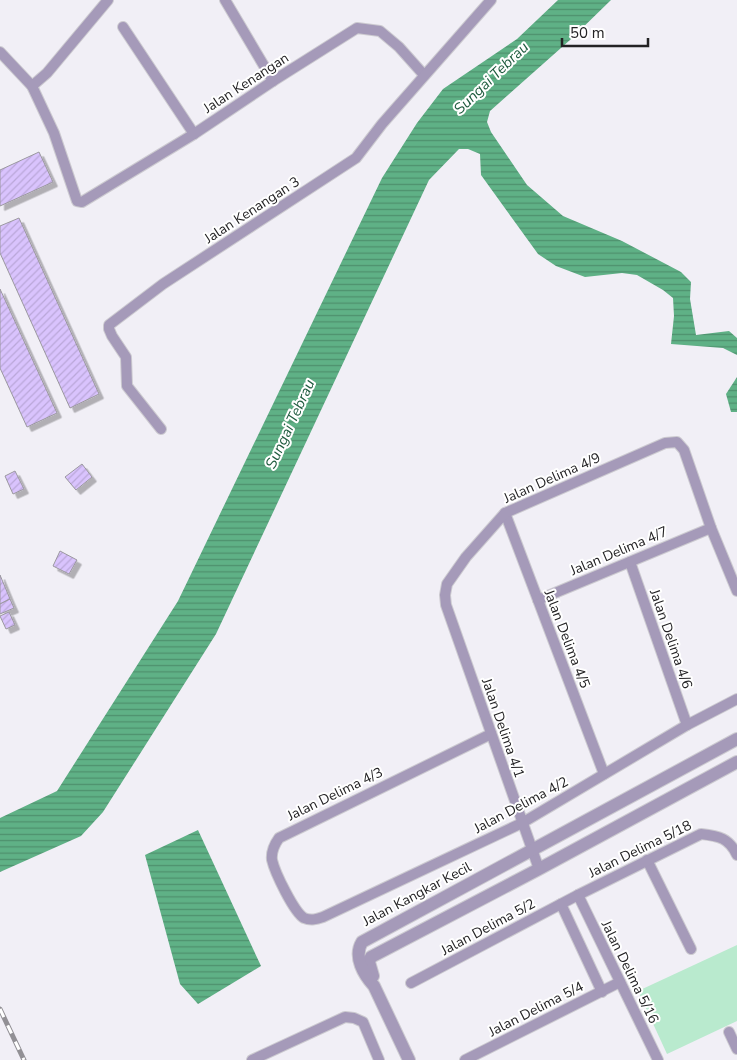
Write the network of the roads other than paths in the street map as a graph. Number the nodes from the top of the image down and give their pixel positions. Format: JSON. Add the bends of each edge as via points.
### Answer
{"nodes":[{"id":1,"x":108,"y":0,"type":"edge"},
{"id":2,"x":225,"y":0,"type":"edge"},
{"id":3,"x":491,"y":0,"type":"edge"},
{"id":4,"x":123,"y":27,"type":"dead end"},
{"id":5,"x":0,"y":52,"type":"edge"},
{"id":6,"x":424,"y":75,"type":"junction"},
{"id":7,"x":273,"y":81,"type":"junction"},
{"id":8,"x":32,"y":86,"type":"junction"},
{"id":9,"x":194,"y":134,"type":"junction"},
{"id":10,"x":161,"y":429,"type":"dead end"},
{"id":11,"x":505,"y":513,"type":"junction"},
{"id":12,"x":711,"y":528,"type":"junction"},
{"id":13,"x":630,"y":562,"type":"junction"},
{"id":14,"x":737,"y":591,"type":"edge"},
{"id":15,"x":445,"y":596,"type":"joint"},
{"id":16,"x":538,"y":600,"type":"junction"},
{"id":17,"x":737,"y":699,"type":"edge"},
{"id":18,"x":687,"y":725,"type":"junction"},
{"id":19,"x":490,"y":734,"type":"junction"},
{"id":20,"x":737,"y":739,"type":"edge"},
{"id":21,"x":737,"y":762,"type":"edge"},
{"id":22,"x":604,"y":774,"type":"junction"},
{"id":23,"x":522,"y":823,"type":"junction"},
{"id":24,"x":532,"y":850,"type":"junction"},
{"id":25,"x":737,"y":855,"type":"edge"},
{"id":26,"x":647,"y":860,"type":"junction"},
{"id":27,"x":539,"y":869,"type":"junction"},
{"id":28,"x":578,"y":895,"type":"junction"},
{"id":29,"x":561,"y":904,"type":"junction"},
{"id":30,"x":310,"y":920,"type":"joint"},
{"id":31,"x":691,"y":949,"type":"dead end"},
{"id":32,"x":620,"y":982,"type":"junction"},
{"id":33,"x":411,"y":983,"type":"dead end"},
{"id":34,"x":374,"y":986,"type":"junction"},
{"id":35,"x":602,"y":992,"type":"junction"},
{"id":36,"x":729,"y":1032,"type":"dead end"},
{"id":37,"x":737,"y":1049,"type":"edge"},
{"id":38,"x":252,"y":1060,"type":"edge"},
{"id":39,"x":379,"y":1060,"type":"edge"},
{"id":40,"x":409,"y":1060,"type":"edge"},
{"id":41,"x":465,"y":1060,"type":"edge"},
{"id":42,"x":658,"y":1060,"type":"edge"}],
"edges":[{"from":1,"to":8,"type":"street","via":[[47,73]]},
{"from":2,"to":7,"type":"street"},
{"from":3,"to":6,"type":"street"},
{"from":4,"to":9,"type":"street"},
{"from":5,"to":8,"type":"street"},
{"from":6,"to":7,"type":"street","name":"Jalan Kenangan","via":[[380,31],[357,28]]},
{"from":6,"to":10,"type":"street","name":"Jalan Kenangan 3","via":[[356,158],[162,284],[112,322],[109,329],[126,357],[127,386]]},
{"from":7,"to":9,"type":"street","name":"Jalan Kenangan"},
{"from":8,"to":9,"type":"street","name":"Jalan Kenangan","via":[[54,133],[77,201],[86,201]]},
{"from":11,"to":12,"type":"street","name":"Jalan Delima 4/9","via":[[665,443],[677,442],[684,450]]},
{"from":11,"to":15,"type":"street","name":"Jalan Delima 4/9","via":[[466,557],[447,584]]},
{"from":11,"to":16,"type":"street","name":"Jalan Delima 4/5"},
{"from":12,"to":13,"type":"street","name":"Jalan Delima 4/7"},
{"from":12,"to":14,"type":"street"},
{"from":13,"to":16,"type":"street","name":"Jalan Delima 4/7"},
{"from":13,"to":18,"type":"street","name":"Jalan Delima 4/6"},
{"from":15,"to":19,"type":"street","name":"Jalan Delima 4/1"},
{"from":16,"to":22,"type":"street","name":"Jalan Delima 4/5"},
{"from":17,"to":18,"type":"street","name":"Jalan Delima 4/2"},
{"from":18,"to":22,"type":"street","name":"Jalan Delima 4/2"},
{"from":19,"to":23,"type":"street","name":"Jalan Delima 4/1"},
{"from":19,"to":30,"type":"street","name":"Jalan Delima 4/3","via":[[279,838],[272,860],[294,905],[302,916]]},
{"from":20,"to":24,"type":"street","name":"Jalan Kangkar Kecil"},
{"from":21,"to":27,"type":"street"},
{"from":22,"to":23,"type":"street","name":"Jalan Delima 4/2"},
{"from":23,"to":24,"type":"street","name":"Jalan Delima 4/1"},
{"from":23,"to":30,"type":"street","name":"Jalan Delima 4/2","via":[[323,917]]},
{"from":24,"to":27,"type":"street","name":"Jalan Delima 4/1"},
{"from":24,"to":34,"type":"street","name":"Jalan Kangkar Kecil","via":[[365,939],[358,956]]},
{"from":25,"to":26,"type":"street","name":"Jalan Delima 5/18","via":[[732,845],[719,836],[701,834]]},
{"from":26,"to":28,"type":"street","name":"Jalan Delima 5/18"},
{"from":26,"to":31,"type":"street"},
{"from":27,"to":34,"type":"street","via":[[371,956],[369,962]]},
{"from":28,"to":29,"type":"street","name":"Jalan Delima 5/2"},
{"from":28,"to":32,"type":"street","name":"Jalan Delima 5/16"},
{"from":29,"to":33,"type":"street","name":"Jalan Delima 5/2"},
{"from":29,"to":35,"type":"street"},
{"from":32,"to":35,"type":"street","name":"Jalan Delima 5/4"},
{"from":32,"to":42,"type":"street","name":"Jalan Delima 5/16"},
{"from":34,"to":40,"type":"street"},
{"from":35,"to":41,"type":"street","name":"Jalan Delima 5/4"},
{"from":36,"to":37,"type":"street"},
{"from":38,"to":39,"type":"street","via":[[345,1017],[363,1022]]}]}
